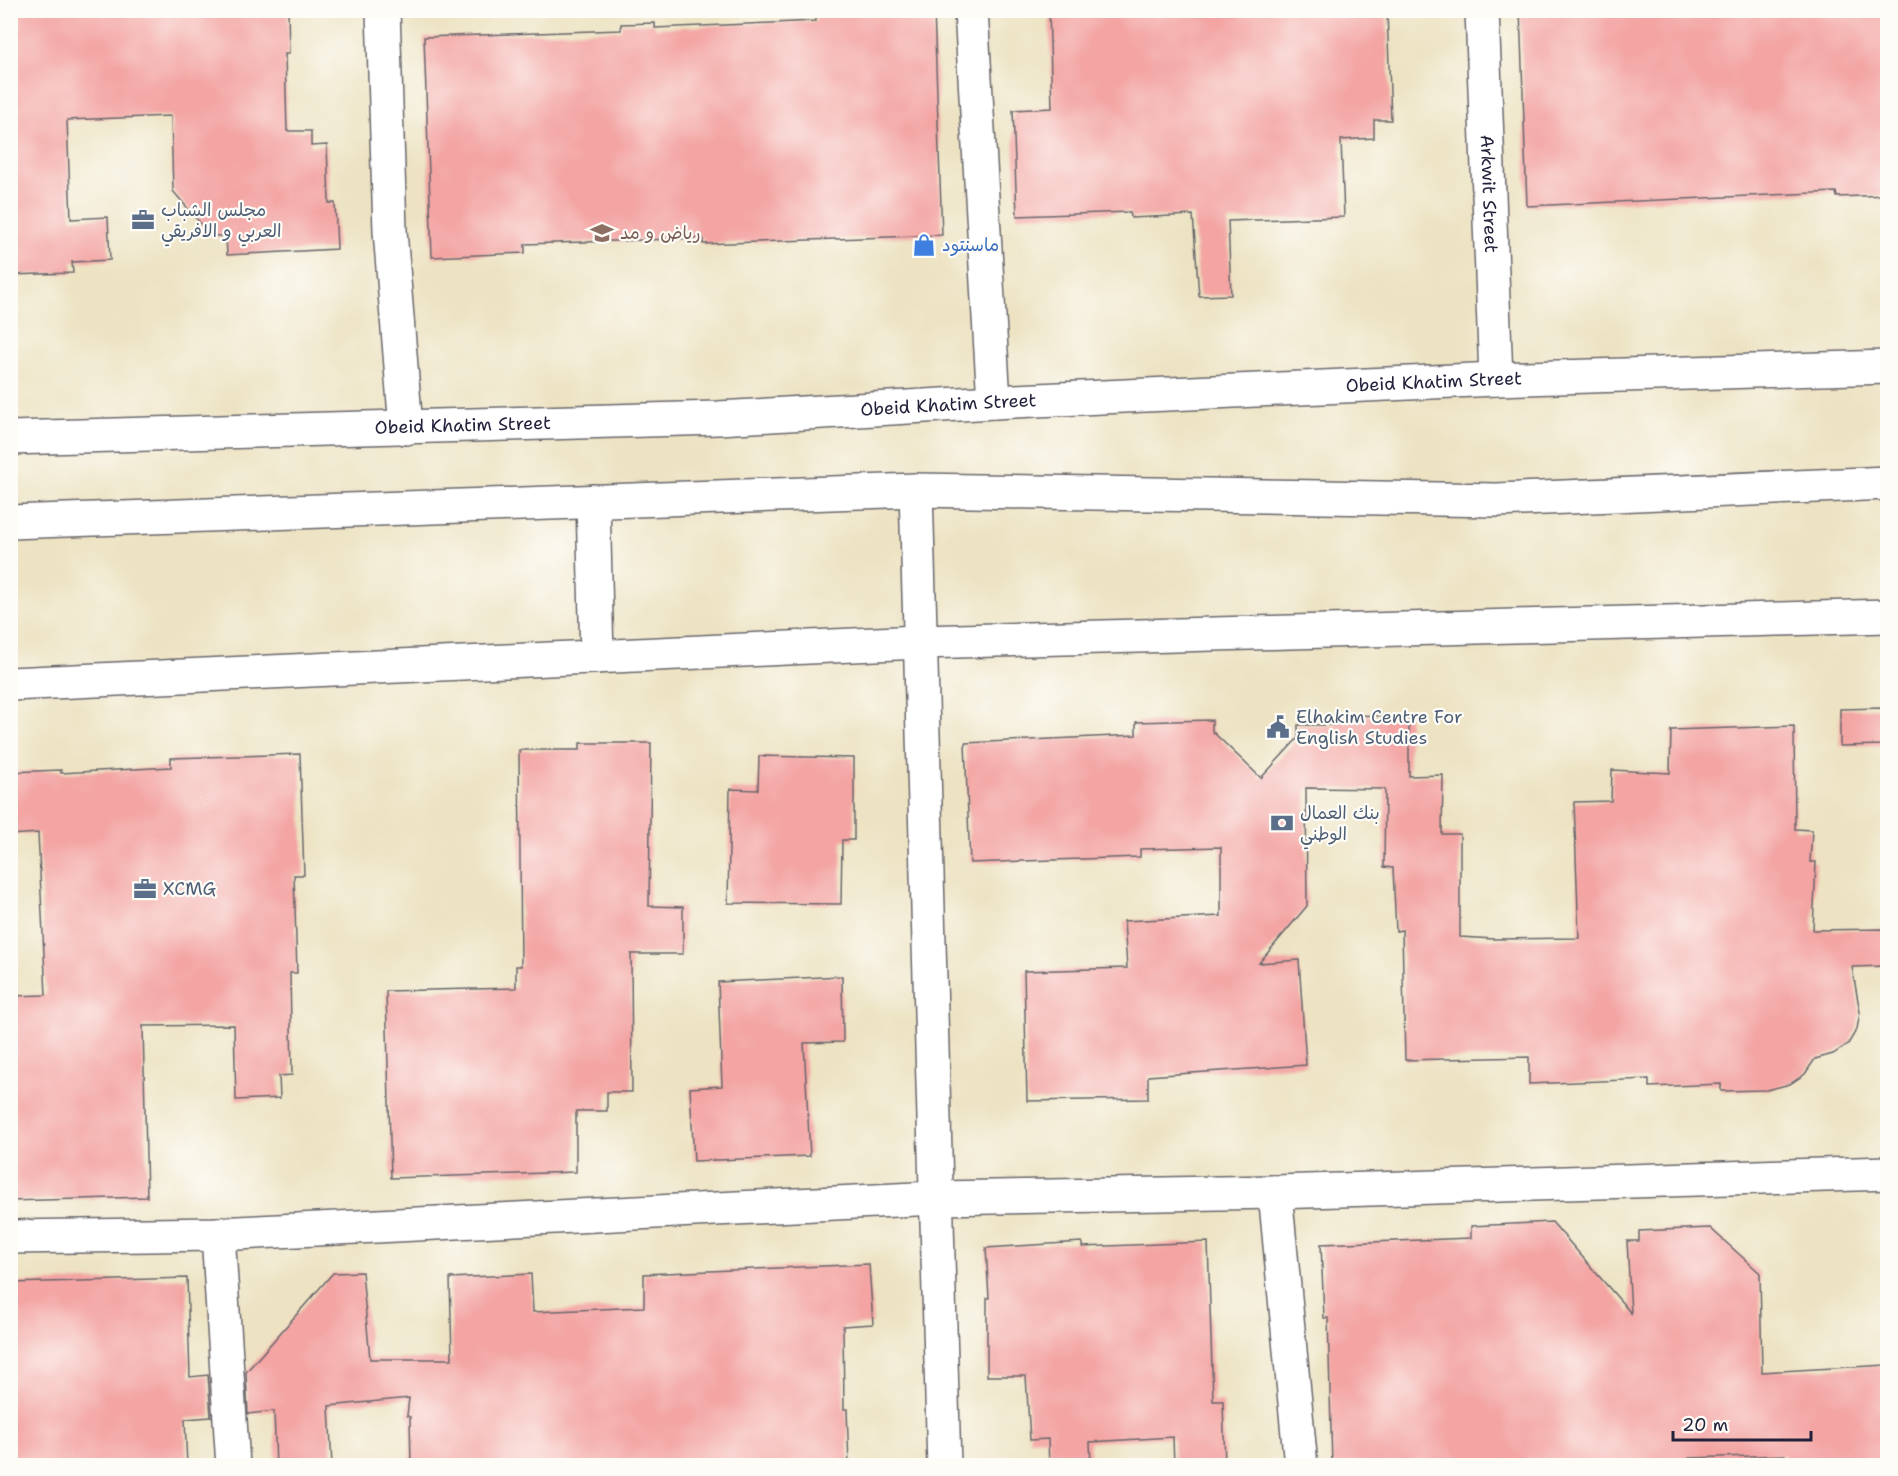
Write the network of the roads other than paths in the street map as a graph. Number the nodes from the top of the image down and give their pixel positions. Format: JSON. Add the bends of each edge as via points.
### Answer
{"nodes":[{"id":1,"x":383,"y":10,"type":"edge"},
{"id":2,"x":971,"y":10,"type":"edge"},
{"id":3,"x":1482,"y":10,"type":"edge"},
{"id":4,"x":1887,"y":367,"type":"edge"},
{"id":5,"x":1496,"y":379,"type":"junction"},
{"id":6,"x":994,"y":402,"type":"junction"},
{"id":7,"x":405,"y":428,"type":"junction"},
{"id":8,"x":10,"y":438,"type":"edge"},
{"id":9,"x":1887,"y":483,"type":"edge"},
{"id":10,"x":916,"y":490,"type":"junction"},
{"id":11,"x":592,"y":501,"type":"junction"},
{"id":12,"x":10,"y":522,"type":"edge"},
{"id":13,"x":1887,"y":616,"type":"edge"},
{"id":14,"x":919,"y":642,"type":"junction"},
{"id":15,"x":597,"y":657,"type":"junction"},
{"id":16,"x":10,"y":684,"type":"edge"},
{"id":17,"x":1887,"y":1173,"type":"edge"},
{"id":18,"x":1275,"y":1192,"type":"junction"},
{"id":19,"x":936,"y":1198,"type":"junction"},
{"id":20,"x":218,"y":1234,"type":"junction"},
{"id":21,"x":10,"y":1237,"type":"edge"},
{"id":22,"x":234,"y":1466,"type":"edge"},
{"id":23,"x":944,"y":1466,"type":"edge"},
{"id":24,"x":1301,"y":1466,"type":"edge"}],
"edges":[{"from":1,"to":7,"type":"street","via":[[390,231]]},
{"from":2,"to":6,"type":"street"},
{"from":3,"to":5,"type":"street","name":"Arkwit Street"},
{"from":4,"to":5,"type":"street","name":"Obeid Khatim Street"},
{"from":5,"to":6,"type":"street","name":"Obeid Khatim Street"},
{"from":6,"to":7,"type":"street","name":"Obeid Khatim Street","via":[[718,418]]},
{"from":7,"to":8,"type":"street","name":"Obeid Khatim Street"},
{"from":9,"to":10,"type":"street","via":[[1497,500]]},
{"from":10,"to":11,"type":"street"},
{"from":10,"to":14,"type":"street"},
{"from":11,"to":12,"type":"street"},
{"from":11,"to":15,"type":"street"},
{"from":13,"to":14,"type":"street"},
{"from":14,"to":15,"type":"street"},
{"from":14,"to":19,"type":"street"},
{"from":15,"to":16,"type":"street"},
{"from":17,"to":18,"type":"street"},
{"from":18,"to":19,"type":"street"},
{"from":18,"to":24,"type":"street"},
{"from":19,"to":20,"type":"street"},
{"from":19,"to":23,"type":"street"},
{"from":20,"to":21,"type":"street"},
{"from":20,"to":22,"type":"street"}]}
